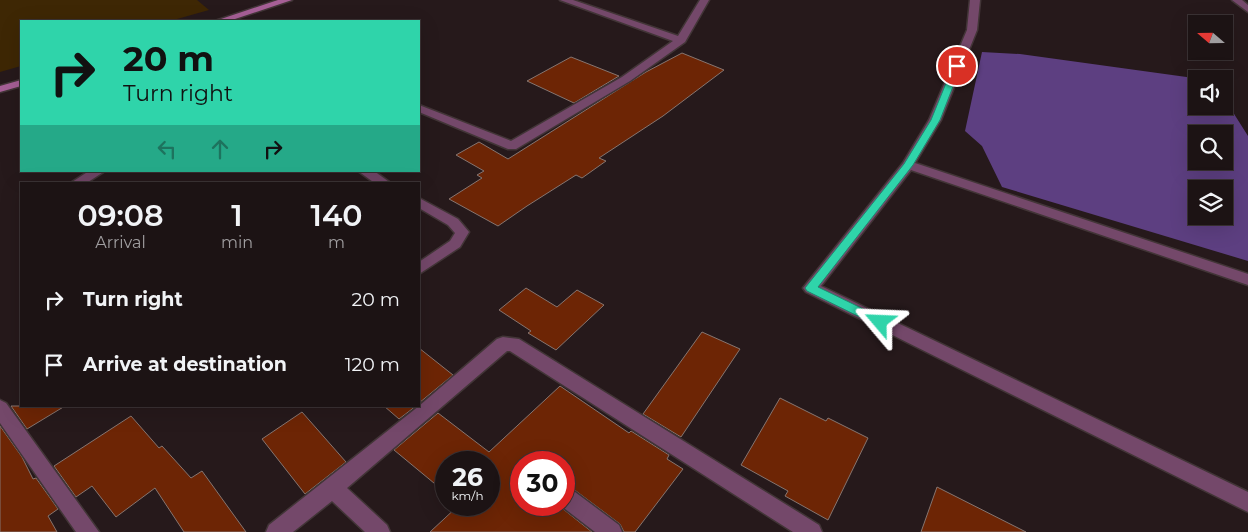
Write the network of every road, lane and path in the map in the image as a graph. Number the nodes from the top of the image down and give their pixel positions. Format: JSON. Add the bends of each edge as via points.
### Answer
{"nodes":[{"id":1,"x":287,"y":0,"type":"edge"},
{"id":2,"x":564,"y":0,"type":"edge"},
{"id":3,"x":704,"y":0,"type":"edge"},
{"id":4,"x":975,"y":0,"type":"edge"},
{"id":5,"x":1236,"y":0,"type":"edge"},
{"id":6,"x":1248,"y":9,"type":"edge"},
{"id":7,"x":223,"y":20,"type":"edge"},
{"id":8,"x":682,"y":40,"type":"junction"},
{"id":9,"x":20,"y":83,"type":"edge"},
{"id":10,"x":0,"y":90,"type":"edge"},
{"id":11,"x":420,"y":108,"type":"edge"},
{"id":12,"x":908,"y":165,"type":"junction"},
{"id":13,"x":97,"y":172,"type":"edge"},
{"id":14,"x":366,"y":172,"type":"edge"},
{"id":15,"x":79,"y":182,"type":"edge"},
{"id":16,"x":383,"y":182,"type":"edge"},
{"id":17,"x":420,"y":203,"type":"edge"},
{"id":18,"x":420,"y":269,"type":"edge"},
{"id":19,"x":1248,"y":280,"type":"edge"},
{"id":20,"x":0,"y":408,"type":"edge"},
{"id":21,"x":333,"y":488,"type":"junction"},
{"id":22,"x":1248,"y":502,"type":"edge"},
{"id":23,"x":575,"y":504,"type":"edge"},
{"id":24,"x":88,"y":532,"type":"edge"},
{"id":25,"x":276,"y":532,"type":"edge"},
{"id":26,"x":380,"y":532,"type":"edge"},
{"id":27,"x":612,"y":532,"type":"edge"},
{"id":28,"x":812,"y":532,"type":"edge"}],
"edges":[{"from":1,"to":7,"type":"street"},
{"from":2,"to":8,"type":"street"},
{"from":3,"to":8,"type":"street"},
{"from":4,"to":12,"type":"street","via":[[972,30],[935,120]]},
{"from":5,"to":6,"type":"street"},
{"from":8,"to":11,"type":"street","via":[[626,79],[512,146]]},
{"from":9,"to":10,"type":"street"},
{"from":12,"to":19,"type":"street"},
{"from":12,"to":22,"type":"street","via":[[811,288]]},
{"from":13,"to":15,"type":"street"},
{"from":14,"to":16,"type":"street"},
{"from":17,"to":18,"type":"street","via":[[453,222],[462,232],[455,244]]},
{"from":20,"to":24,"type":"street"},
{"from":21,"to":25,"type":"street"},
{"from":21,"to":26,"type":"street"},
{"from":21,"to":28,"type":"street","via":[[503,344],[513,344]]},
{"from":23,"to":27,"type":"street"}]}
